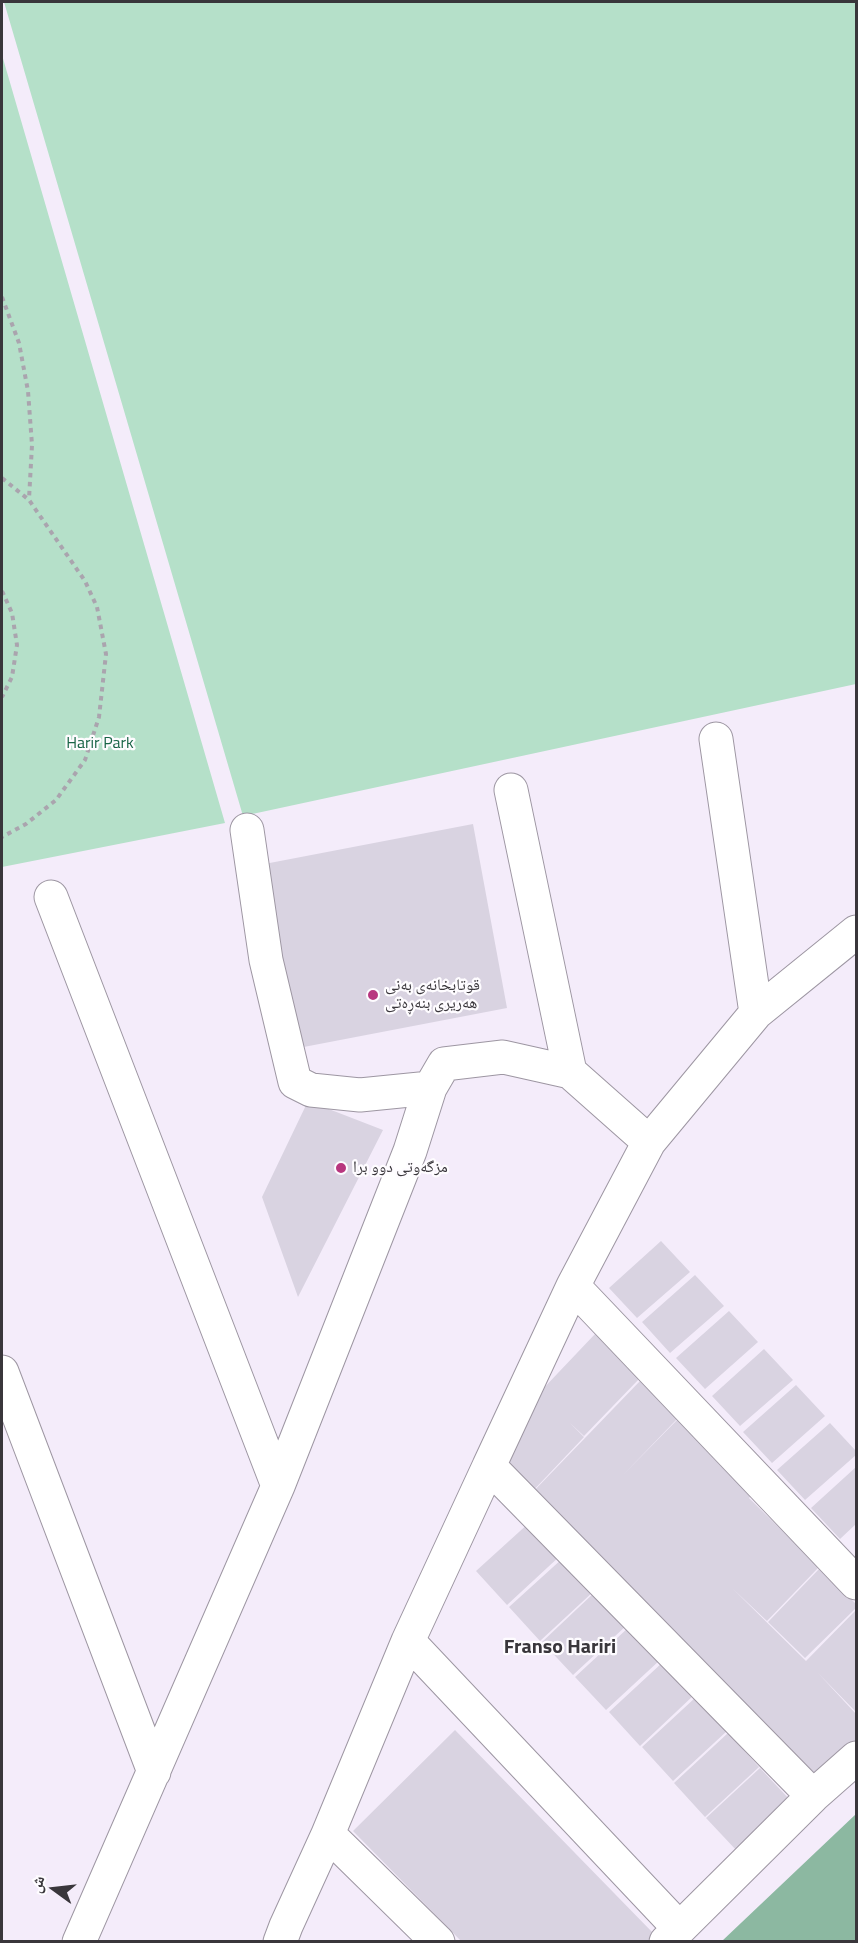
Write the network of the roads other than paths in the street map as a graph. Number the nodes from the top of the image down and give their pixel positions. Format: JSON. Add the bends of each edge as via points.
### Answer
{"nodes":[{"id":1,"x":716,"y":740,"type":"dead end"},
{"id":2,"x":511,"y":790,"type":"dead end"},
{"id":3,"x":247,"y":830,"type":"dead end"},
{"id":4,"x":51,"y":897,"type":"dead end"},
{"id":5,"x":856,"y":932,"type":"edge"},
{"id":6,"x":756,"y":1013,"type":"junction"},
{"id":7,"x":570,"y":1072,"type":"junction"},
{"id":8,"x":430,"y":1088,"type":"junction"},
{"id":9,"x":649,"y":1142,"type":"junction"},
{"id":10,"x":573,"y":1286,"type":"junction"},
{"id":11,"x":2,"y":1372,"type":"edge"},
{"id":12,"x":489,"y":1466,"type":"junction"},
{"id":13,"x":278,"y":1486,"type":"junction"},
{"id":14,"x":856,"y":1583,"type":"edge"},
{"id":15,"x":408,"y":1641,"type":"junction"},
{"id":16,"x":856,"y":1758,"type":"edge"},
{"id":17,"x":154,"y":1772,"type":"junction"},
{"id":18,"x":813,"y":1796,"type":"junction"},
{"id":19,"x":328,"y":1834,"type":"junction"},
{"id":20,"x":673,"y":1935,"type":"edge"},
{"id":21,"x":80,"y":1941,"type":"edge"},
{"id":22,"x":280,"y":1941,"type":"edge"},
{"id":23,"x":438,"y":1941,"type":"edge"}],
"edges":[{"from":1,"to":6,"type":"street"},
{"from":2,"to":7,"type":"street"},
{"from":3,"to":8,"type":"street","via":[[266,960],[295,1082],[311,1090],[360,1095]]},
{"from":4,"to":13,"type":"street"},
{"from":5,"to":6,"type":"street"},
{"from":6,"to":9,"type":"street"},
{"from":7,"to":8,"type":"street","via":[[503,1057],[467,1061],[444,1064]]},
{"from":7,"to":9,"type":"street"},
{"from":8,"to":13,"type":"street","via":[[410,1151]]},
{"from":9,"to":10,"type":"street"},
{"from":10,"to":12,"type":"street"},
{"from":10,"to":14,"type":"street"},
{"from":11,"to":17,"type":"street"},
{"from":12,"to":15,"type":"street"},
{"from":12,"to":18,"type":"street"},
{"from":13,"to":17,"type":"street"},
{"from":15,"to":19,"type":"street"},
{"from":15,"to":20,"type":"street"},
{"from":16,"to":18,"type":"street"},
{"from":17,"to":21,"type":"street"},
{"from":18,"to":20,"type":"street"},
{"from":19,"to":22,"type":"street"},
{"from":19,"to":23,"type":"street"}]}
